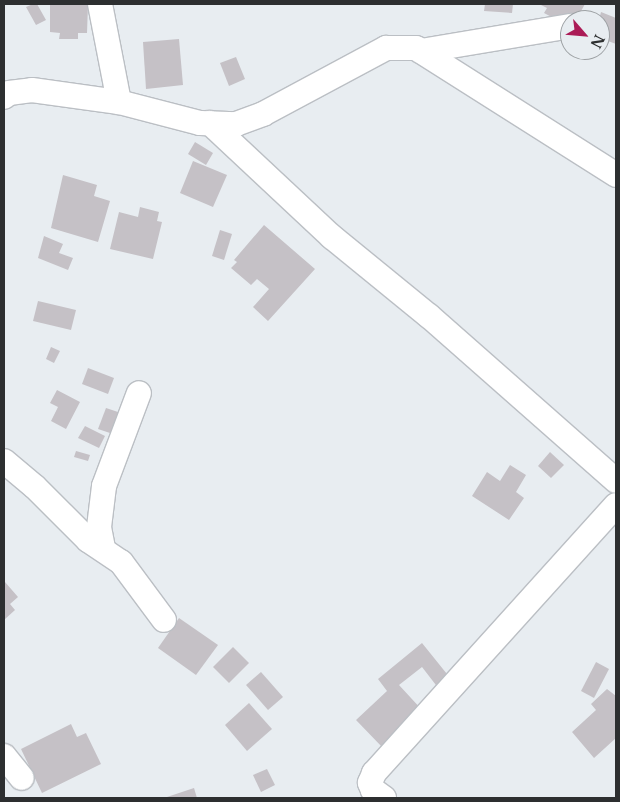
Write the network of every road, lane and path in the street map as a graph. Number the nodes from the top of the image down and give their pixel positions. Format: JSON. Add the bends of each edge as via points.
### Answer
{"nodes":[{"id":1,"x":100,"y":4,"type":"edge"},
{"id":2,"x":560,"y":28,"type":"edge"},
{"id":3,"x":421,"y":51,"type":"junction"},
{"id":4,"x":4,"y":96,"type":"edge"},
{"id":5,"x":119,"y":102,"type":"junction"},
{"id":6,"x":210,"y":123,"type":"junction"},
{"id":7,"x":616,"y":175,"type":"edge"},
{"id":8,"x":139,"y":393,"type":"dead end"},
{"id":9,"x":4,"y":461,"type":"edge"},
{"id":10,"x":616,"y":481,"type":"edge"},
{"id":11,"x":616,"y":505,"type":"edge"},
{"id":12,"x":103,"y":548,"type":"junction"},
{"id":13,"x":164,"y":620,"type":"dead end"},
{"id":14,"x":4,"y":756,"type":"edge"},
{"id":15,"x":22,"y":778,"type":"dead end"},
{"id":16,"x":384,"y":798,"type":"edge"}],
"edges":[{"from":1,"to":5,"type":"street"},
{"from":2,"to":3,"type":"street"},
{"from":3,"to":6,"type":"street","via":[[386,48],[263,114],[236,124]]},
{"from":3,"to":7,"type":"street","via":[[490,98]]},
{"from":4,"to":5,"type":"street","via":[[32,90]]},
{"from":5,"to":6,"type":"street"},
{"from":6,"to":10,"type":"street","via":[[332,238],[429,316]]},
{"from":8,"to":12,"type":"street","via":[[104,486],[99,527]]},
{"from":9,"to":12,"type":"street","via":[[88,540]]},
{"from":11,"to":16,"type":"street","via":[[374,773],[370,783],[373,790]]},
{"from":12,"to":13,"type":"street","via":[[121,562]]},
{"from":14,"to":15,"type":"street"}]}
